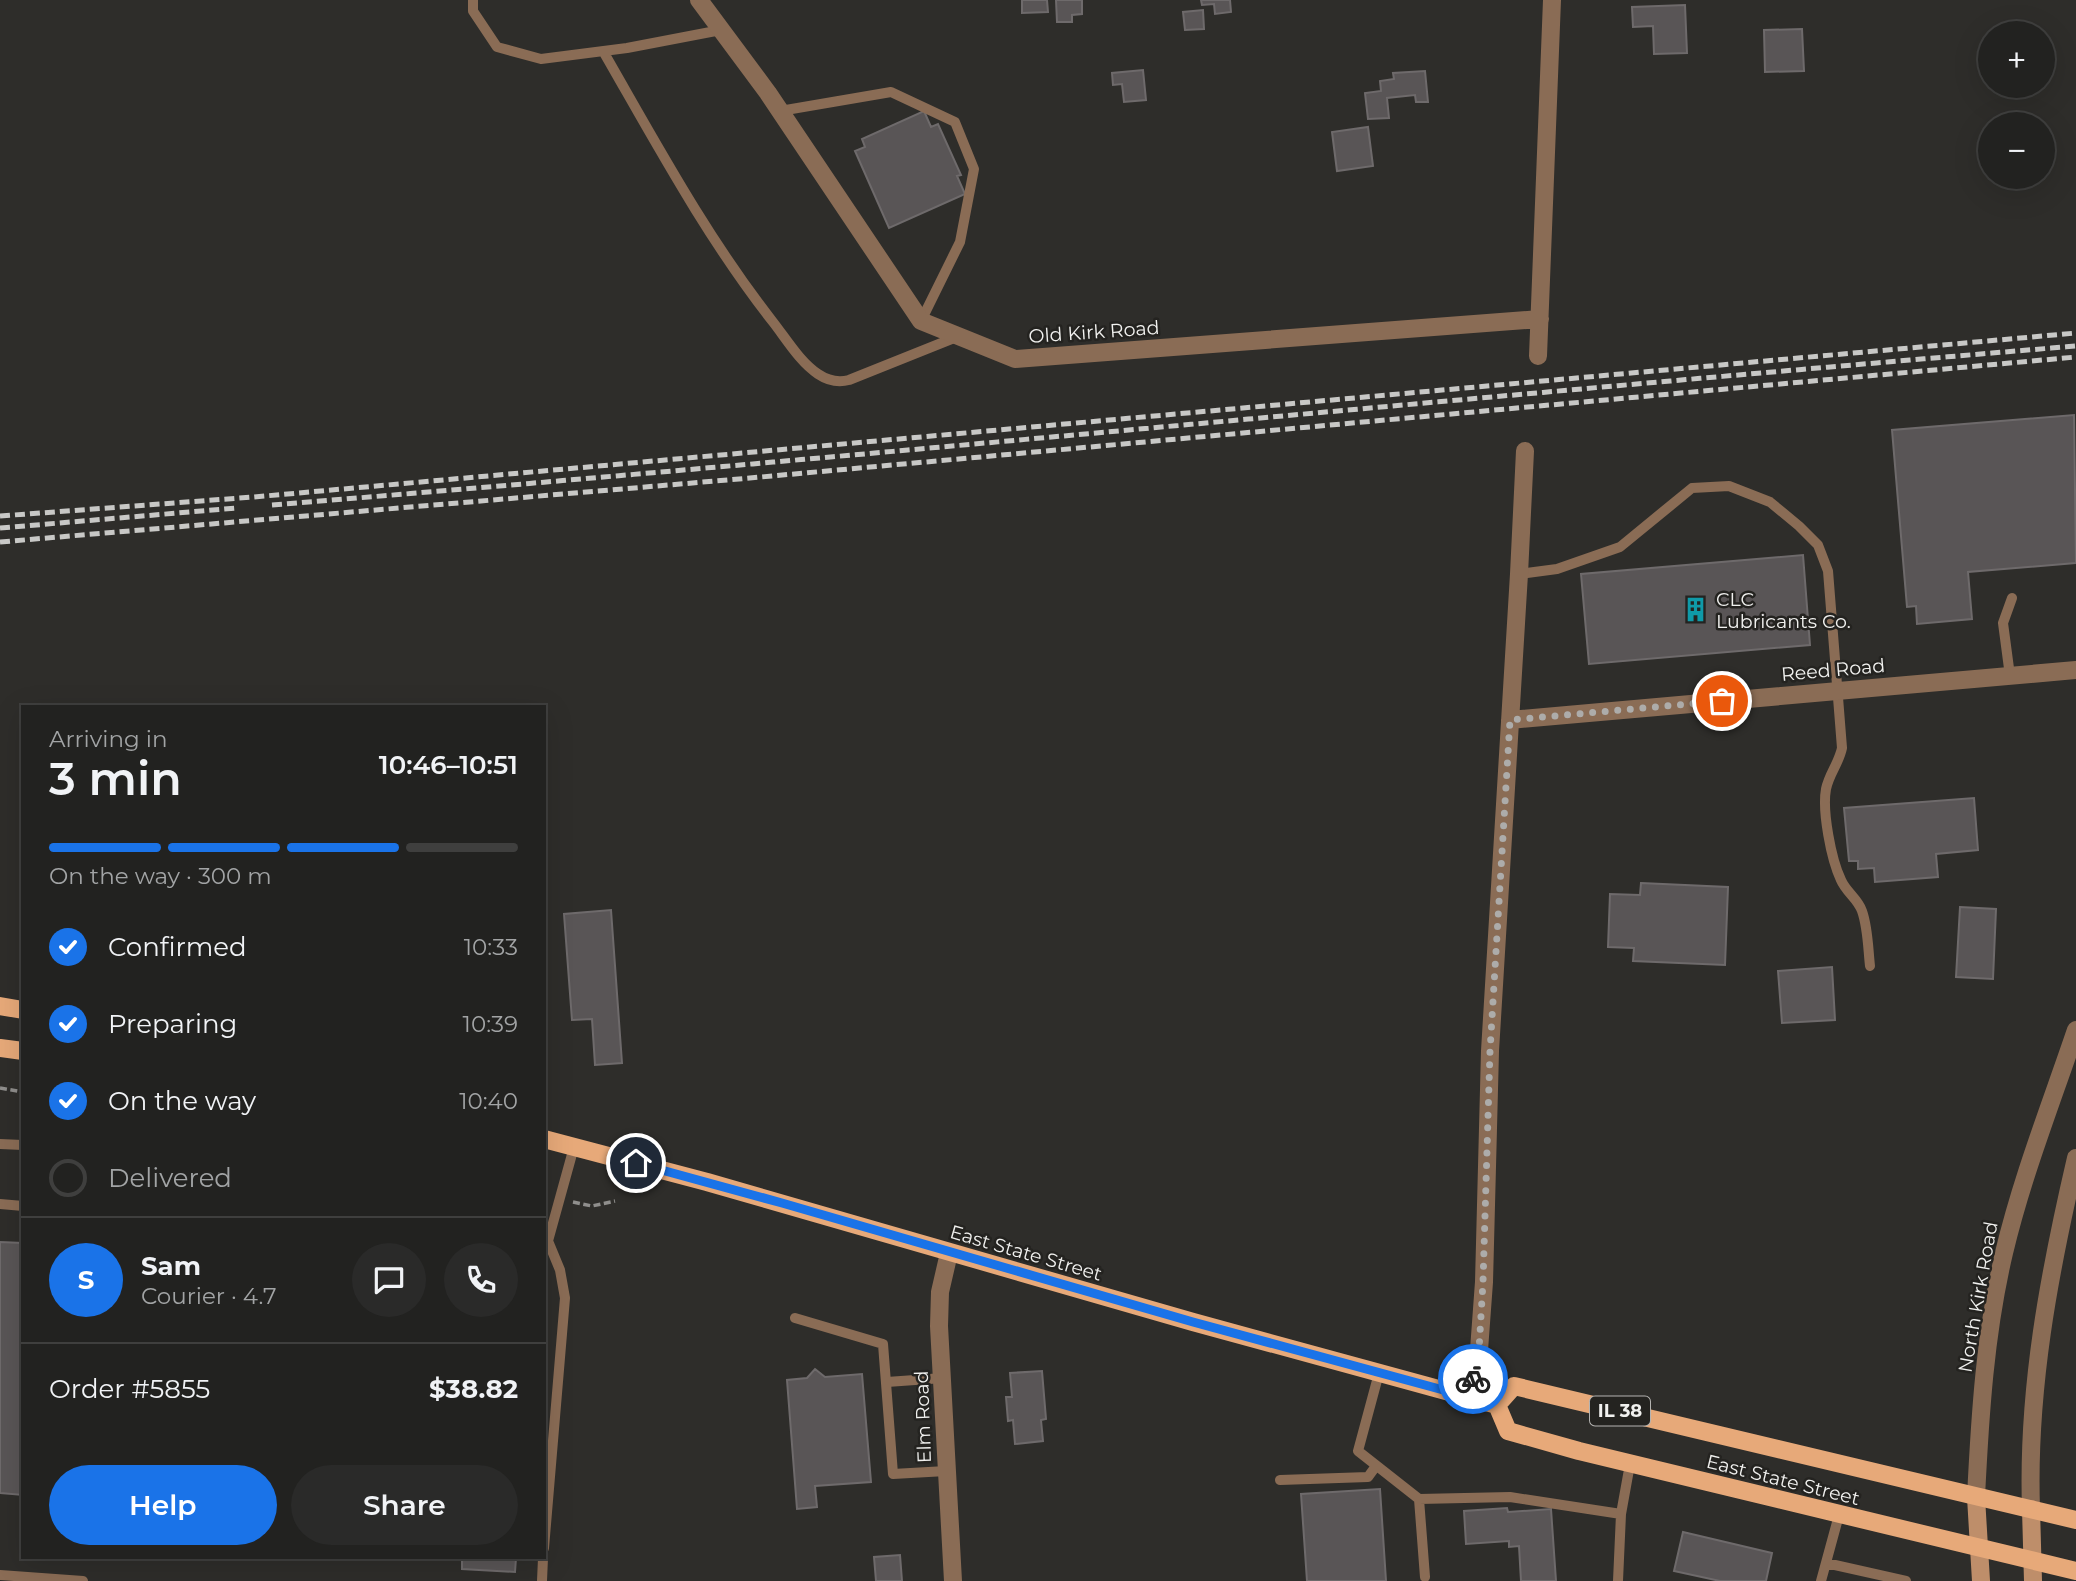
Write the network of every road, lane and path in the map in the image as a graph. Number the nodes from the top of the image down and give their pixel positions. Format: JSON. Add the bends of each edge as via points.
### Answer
{"nodes":[{"id":1,"x":473,"y":0,"type":"edge"},
{"id":2,"x":699,"y":0,"type":"edge"},
{"id":3,"x":1552,"y":0,"type":"edge"},
{"id":4,"x":722,"y":30,"type":"junction"},
{"id":5,"x":603,"y":51,"type":"junction"},
{"id":6,"x":780,"y":111,"type":"junction"},
{"id":7,"x":1540,"y":319,"type":"junction"},
{"id":8,"x":921,"y":321,"type":"junction"},
{"id":9,"x":959,"y":336,"type":"junction"},
{"id":10,"x":1538,"y":356,"type":"dead end"},
{"id":11,"x":1525,"y":451,"type":"dead end"},
{"id":12,"x":1520,"y":575,"type":"junction"},
{"id":13,"x":2012,"y":598,"type":"dead end"},
{"id":14,"x":2076,"y":670,"type":"edge"},
{"id":15,"x":2010,"y":676,"type":"junction"},
{"id":16,"x":1836,"y":692,"type":"junction"},
{"id":17,"x":1510,"y":720,"type":"junction"},
{"id":18,"x":1870,"y":966,"type":"dead end"},
{"id":19,"x":0,"y":1006,"type":"edge"},
{"id":20,"x":21,"y":1010,"type":"edge"},
{"id":21,"x":2076,"y":1030,"type":"edge"},
{"id":22,"x":0,"y":1048,"type":"edge"},
{"id":23,"x":21,"y":1051,"type":"edge"},
{"id":24,"x":0,"y":1088,"type":"edge"},
{"id":25,"x":21,"y":1092,"type":"edge"},
{"id":26,"x":546,"y":1140,"type":"edge"},
{"id":27,"x":0,"y":1144,"type":"edge"},
{"id":28,"x":21,"y":1145,"type":"edge"},
{"id":29,"x":574,"y":1147,"type":"junction"},
{"id":30,"x":2076,"y":1158,"type":"edge"},
{"id":31,"x":615,"y":1201,"type":"dead end"},
{"id":32,"x":577,"y":1203,"type":"dead end"},
{"id":33,"x":0,"y":1204,"type":"edge"},
{"id":34,"x":21,"y":1206,"type":"edge"},
{"id":35,"x":546,"y":1241,"type":"edge"},
{"id":36,"x":949,"y":1253,"type":"junction"},
{"id":37,"x":795,"y":1318,"type":"dead end"},
{"id":38,"x":1378,"y":1373,"type":"junction"},
{"id":39,"x":943,"y":1378,"type":"junction"},
{"id":40,"x":887,"y":1382,"type":"junction"},
{"id":41,"x":1469,"y":1397,"type":"junction"},
{"id":42,"x":1497,"y":1405,"type":"junction"},
{"id":43,"x":1630,"y":1464,"type":"junction"},
{"id":44,"x":1376,"y":1466,"type":"junction"},
{"id":45,"x":946,"y":1471,"type":"junction"},
{"id":46,"x":1280,"y":1480,"type":"dead end"},
{"id":47,"x":1976,"y":1497,"type":"junction"},
{"id":48,"x":1419,"y":1499,"type":"junction"},
{"id":49,"x":2031,"y":1509,"type":"junction"},
{"id":50,"x":1621,"y":1514,"type":"junction"},
{"id":51,"x":1839,"y":1515,"type":"junction"},
{"id":52,"x":2076,"y":1520,"type":"edge"},
{"id":53,"x":546,"y":1524,"type":"edge"},
{"id":54,"x":1979,"y":1548,"type":"junction"},
{"id":55,"x":544,"y":1559,"type":"edge"},
{"id":56,"x":2032,"y":1561,"type":"junction"},
{"id":57,"x":1826,"y":1563,"type":"junction"},
{"id":58,"x":2076,"y":1571,"type":"edge"},
{"id":59,"x":0,"y":1575,"type":"edge"},
{"id":60,"x":1424,"y":1577,"type":"dead end"},
{"id":61,"x":83,"y":1581,"type":"edge"},
{"id":62,"x":541,"y":1581,"type":"edge"},
{"id":63,"x":953,"y":1581,"type":"edge"},
{"id":64,"x":1618,"y":1581,"type":"edge"},
{"id":65,"x":1821,"y":1581,"type":"edge"},
{"id":66,"x":1906,"y":1581,"type":"edge"},
{"id":67,"x":1981,"y":1581,"type":"edge"},
{"id":68,"x":2033,"y":1581,"type":"edge"}],
"edges":[{"from":1,"to":5,"type":"lane","via":[[473,10],[497,47],[541,59]]},
{"from":2,"to":4,"type":"street"},
{"from":3,"to":7,"type":"street"},
{"from":4,"to":5,"type":"lane"},
{"from":4,"to":6,"type":"street"},
{"from":5,"to":9,"type":"lane","via":[[746,288],[818,374],[842,382]]},
{"from":6,"to":8,"type":"street"},
{"from":6,"to":8,"type":"lane","via":[[891,92],[956,122],[974,169],[960,242]]},
{"from":7,"to":9,"type":"street","name":"Old Kirk Road","via":[[1015,359]]},
{"from":7,"to":10,"type":"street"},
{"from":8,"to":9,"type":"street","name":"Old Kirk Road"},
{"from":11,"to":12,"type":"street"},
{"from":12,"to":16,"type":"lane","via":[[1557,569],[1620,547],[1692,488],[1729,486],[1770,502],[1818,545],[1828,571]]},
{"from":12,"to":17,"type":"street"},
{"from":13,"to":15,"type":"lane","via":[[2003,624]]},
{"from":14,"to":15,"type":"street","name":"Reed Road"},
{"from":15,"to":16,"type":"street","name":"Reed Road"},
{"from":16,"to":17,"type":"street","name":"Reed Road"},
{"from":16,"to":18,"type":"lane","via":[[1842,748],[1825,790],[1832,855],[1841,881],[1862,912]]},
{"from":17,"to":41,"type":"street","via":[[1490,1051],[1479,1350]]},
{"from":19,"to":20,"type":"main road"},
{"from":21,"to":47,"type":"street","name":"North Kirk Road","via":[[2001,1264],[1985,1370]]},
{"from":22,"to":23,"type":"main road"},
{"from":24,"to":25,"type":"path"},
{"from":26,"to":29,"type":"main road","name":"East State Street"},
{"from":27,"to":28,"type":"lane"},
{"from":29,"to":35,"type":"lane"},
{"from":29,"to":36,"type":"main road","name":"East State Street"},
{"from":30,"to":49,"type":"street","via":[[2035,1374],[2029,1455]]},
{"from":31,"to":32,"type":"path","via":[[592,1206]]},
{"from":33,"to":34,"type":"lane"},
{"from":35,"to":53,"type":"lane","via":[[560,1269],[565,1298]]},
{"from":36,"to":38,"type":"main road","name":"East State Street"},
{"from":36,"to":39,"type":"street","name":"Elm Road","via":[[940,1292]]},
{"from":37,"to":40,"type":"lane","via":[[883,1344]]},
{"from":38,"to":41,"type":"main road","name":"East State Street"},
{"from":38,"to":44,"type":"lane","via":[[1357,1451]]},
{"from":39,"to":40,"type":"lane"},
{"from":39,"to":45,"type":"street","name":"Elm Road"},
{"from":40,"to":45,"type":"lane","via":[[893,1474]]},
{"from":41,"to":42,"type":"main road","name":"East State Street"},
{"from":42,"to":43,"type":"main road","name":"East State Street","number":"IL 38","via":[[1508,1431]]},
{"from":42,"to":47,"type":"main road","name":"East State Street","number":"IL 38","via":[[1514,1386]]},
{"from":43,"to":50,"type":"lane"},
{"from":43,"to":51,"type":"main road","name":"East State Street","number":"IL 38"},
{"from":44,"to":46,"type":"lane","via":[[1368,1477]]},
{"from":44,"to":48,"type":"lane"},
{"from":45,"to":63,"type":"street","name":"Elm Road"},
{"from":47,"to":49,"type":"main road","name":"East State Street","number":"IL 38"},
{"from":47,"to":54,"type":"main road","name":"North Kirk Road"},
{"from":48,"to":50,"type":"lane","via":[[1510,1497]]},
{"from":48,"to":60,"type":"lane"},
{"from":49,"to":52,"type":"main road","name":"East State Street","number":"IL 38"},
{"from":49,"to":56,"type":"main road"},
{"from":50,"to":64,"type":"lane"},
{"from":51,"to":54,"type":"main road","name":"East State Street","number":"IL 38"},
{"from":51,"to":57,"type":"lane"},
{"from":54,"to":56,"type":"main road","name":"East State Street","number":"IL 38"},
{"from":54,"to":67,"type":"main road","name":"North Kirk Road"},
{"from":55,"to":62,"type":"lane"},
{"from":56,"to":58,"type":"main road","name":"East State Street","number":"IL 38"},
{"from":56,"to":68,"type":"main road"},
{"from":57,"to":65,"type":"lane"},
{"from":57,"to":66,"type":"lane"},
{"from":59,"to":61,"type":"lane"}]}
